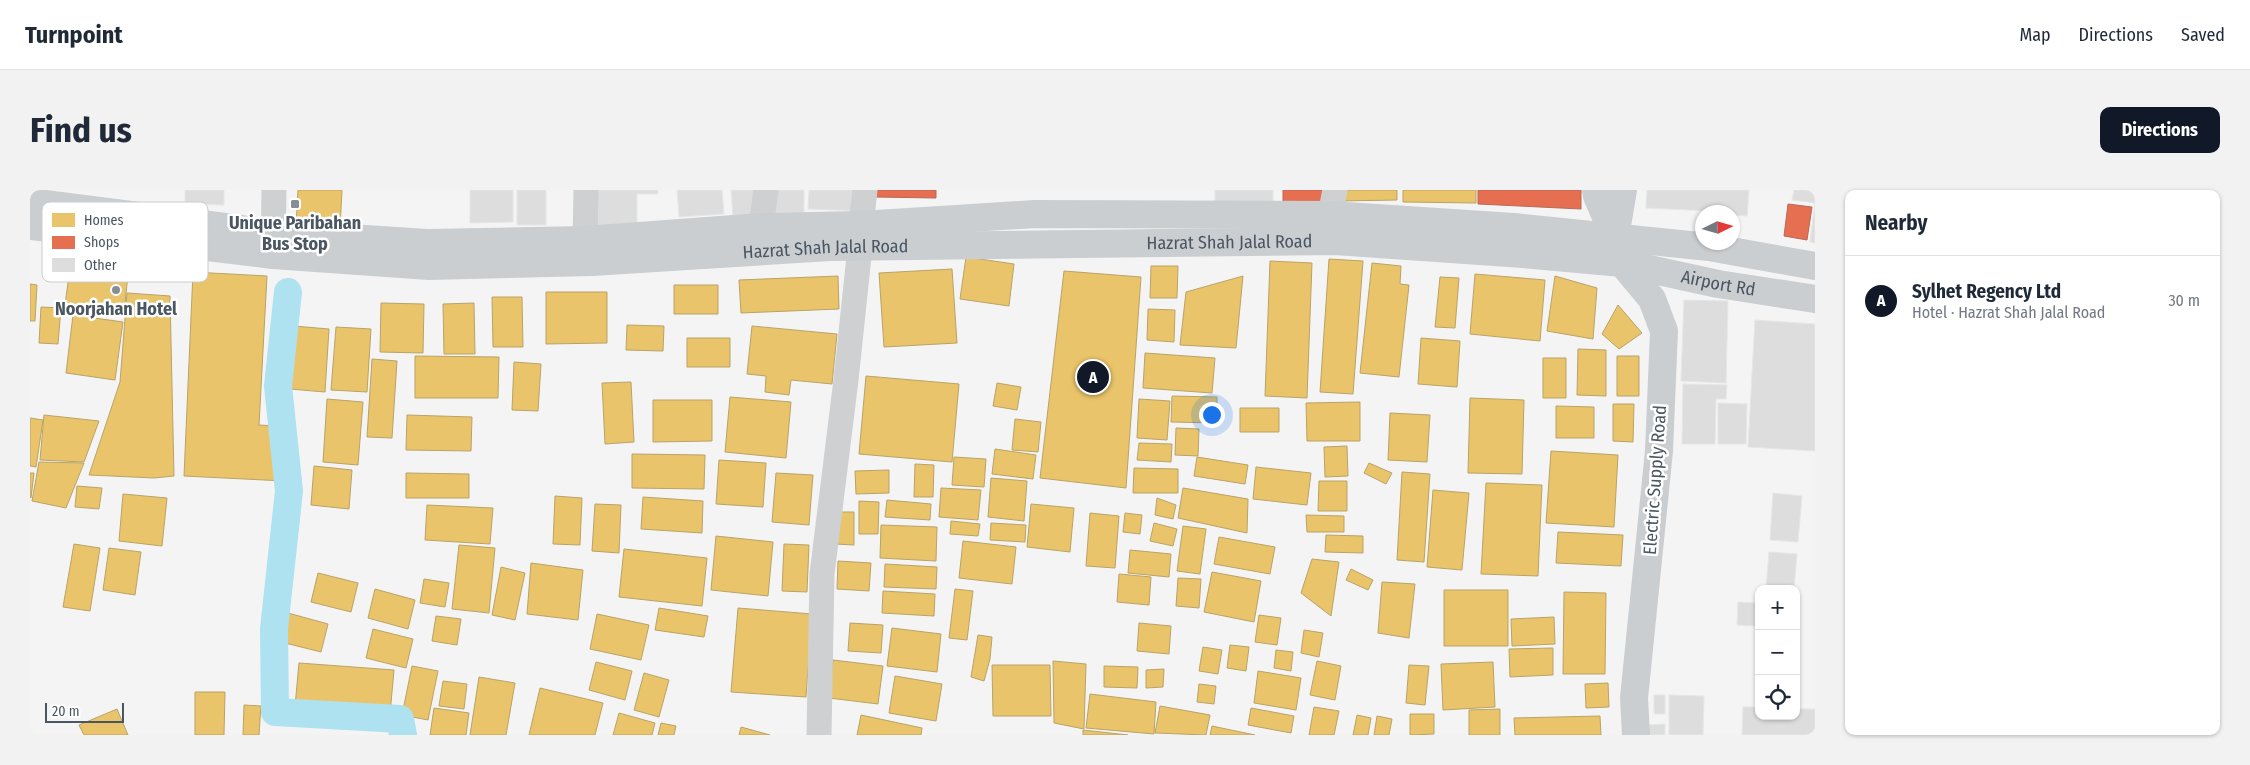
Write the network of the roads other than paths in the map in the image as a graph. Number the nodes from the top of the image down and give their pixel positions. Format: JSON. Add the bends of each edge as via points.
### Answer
{"nodes":[{"id":1,"x":274,"y":190,"type":"edge"},
{"id":2,"x":586,"y":190,"type":"edge"},
{"id":3,"x":766,"y":190,"type":"edge"},
{"id":4,"x":866,"y":190,"type":"edge"},
{"id":5,"x":1596,"y":190,"type":"edge"},
{"id":6,"x":1623,"y":190,"type":"edge"},
{"id":7,"x":1333,"y":202,"type":"edge"},
{"id":8,"x":761,"y":227,"type":"junction"},
{"id":9,"x":208,"y":233,"type":"edge"},
{"id":10,"x":861,"y":236,"type":"junction"},
{"id":11,"x":208,"y":239,"type":"edge"},
{"id":12,"x":585,"y":240,"type":"junction"},
{"id":13,"x":273,"y":244,"type":"junction"},
{"id":14,"x":1619,"y":250,"type":"junction"},
{"id":15,"x":1815,"y":266,"type":"edge"},
{"id":16,"x":1815,"y":299,"type":"edge"},
{"id":17,"x":820,"y":735,"type":"edge"},
{"id":18,"x":1636,"y":735,"type":"edge"}],
"edges":[{"from":1,"to":13,"type":"street"},
{"from":2,"to":12,"type":"street"},
{"from":3,"to":8,"type":"street"},
{"from":4,"to":10,"type":"street"},
{"from":5,"to":14,"type":"main road","name":"Electric Supply Road"},
{"from":6,"to":14,"type":"main road"},
{"from":7,"to":10,"type":"main road","name":"Hazrat Shah Jalal Road","via":[[1035,214]]},
{"from":7,"to":14,"type":"main road","name":"Hazrat Shah Jalal Road","via":[[1514,226]]},
{"from":8,"to":10,"type":"main road","name":"Hazrat Shah Jalal Road"},
{"from":8,"to":12,"type":"main road","name":"Hazrat Shah Jalal Road"},
{"from":9,"to":13,"type":"main road","name":"Hazrat Shah Jalal Road"},
{"from":10,"to":13,"type":"main road","name":"Hazrat Shah Jalal Road","via":[[592,262],[429,266]]},
{"from":10,"to":14,"type":"main road","name":"Hazrat Shah Jalal Road","via":[[1334,242],[1523,254]]},
{"from":10,"to":17,"type":"street","via":[[822,574]]},
{"from":11,"to":13,"type":"main road","name":"Hazrat Shah Jalal Road"},
{"from":12,"to":13,"type":"main road","name":"Hazrat Shah Jalal Road"},
{"from":14,"to":15,"type":"main road","name":"Airport Rd","via":[[1709,247]]},
{"from":14,"to":16,"type":"main road","name":"Airport Rd","via":[[1718,284]]},
{"from":14,"to":18,"type":"main road","name":"Electric Supply Road","via":[[1652,299],[1664,331],[1659,451],[1634,698]]}]}
